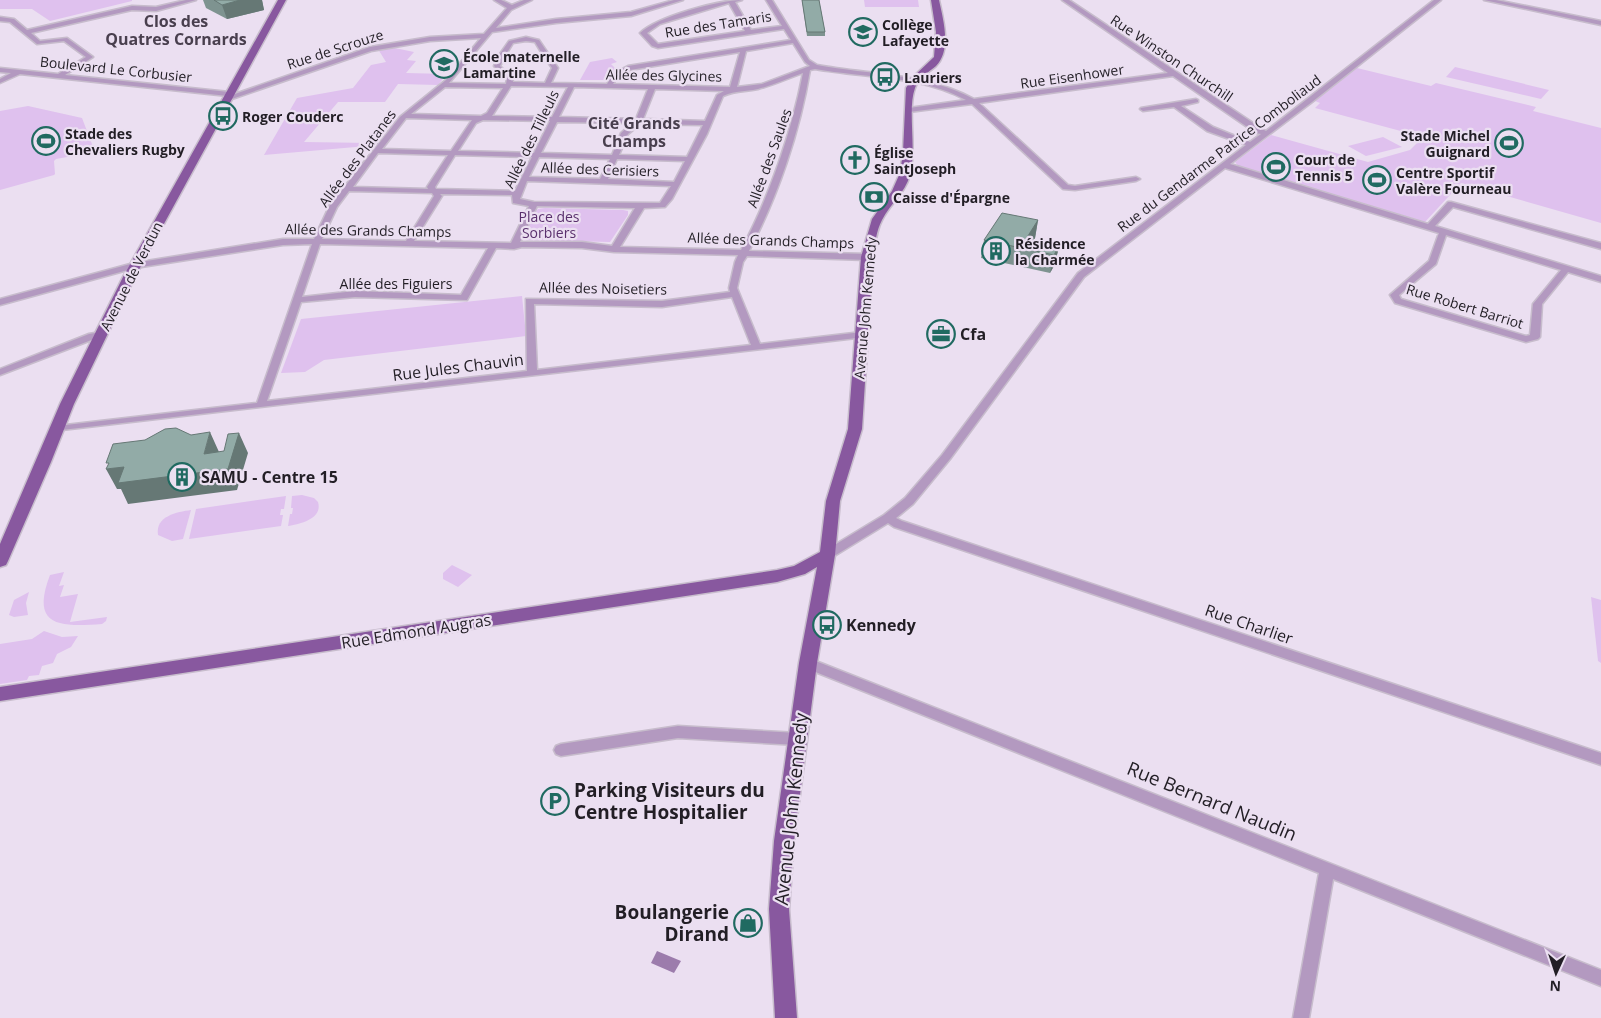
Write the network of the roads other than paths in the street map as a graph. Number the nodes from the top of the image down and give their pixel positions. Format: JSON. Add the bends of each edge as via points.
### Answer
{"nodes":[{"id":1,"x":193,"y":0,"type":"edge"},
{"id":2,"x":282,"y":0,"type":"edge"},
{"id":3,"x":497,"y":0,"type":"edge"},
{"id":4,"x":529,"y":0,"type":"edge"},
{"id":5,"x":680,"y":0,"type":"edge"},
{"id":6,"x":739,"y":0,"type":"edge"},
{"id":7,"x":768,"y":0,"type":"edge"},
{"id":8,"x":935,"y":0,"type":"edge"},
{"id":9,"x":1065,"y":0,"type":"edge"},
{"id":10,"x":1438,"y":0,"type":"edge"},
{"id":11,"x":1487,"y":0,"type":"edge"},
{"id":12,"x":731,"y":1,"type":"edge"},
{"id":13,"x":511,"y":7,"type":"junction"},
{"id":14,"x":0,"y":19,"type":"edge"},
{"id":15,"x":1601,"y":23,"type":"edge"},
{"id":16,"x":785,"y":27,"type":"junction"},
{"id":17,"x":27,"y":32,"type":"junction"},
{"id":18,"x":488,"y":33,"type":"junction"},
{"id":19,"x":749,"y":33,"type":"junction"},
{"id":20,"x":794,"y":41,"type":"junction"},
{"id":21,"x":744,"y":48,"type":"junction"},
{"id":22,"x":500,"y":58,"type":"junction"},
{"id":23,"x":550,"y":59,"type":"junction"},
{"id":24,"x":811,"y":68,"type":"junction"},
{"id":25,"x":0,"y":70,"type":"edge"},
{"id":26,"x":18,"y":72,"type":"junction"},
{"id":27,"x":1174,"y":74,"type":"junction"},
{"id":28,"x":59,"y":76,"type":"junction"},
{"id":29,"x":0,"y":81,"type":"edge"},
{"id":30,"x":914,"y":81,"type":"junction"},
{"id":31,"x":444,"y":85,"type":"junction"},
{"id":32,"x":508,"y":85,"type":"junction"},
{"id":33,"x":548,"y":85,"type":"junction"},
{"id":34,"x":572,"y":85,"type":"junction"},
{"id":35,"x":609,"y":86,"type":"junction"},
{"id":36,"x":652,"y":87,"type":"junction"},
{"id":37,"x":733,"y":89,"type":"junction"},
{"id":38,"x":227,"y":97,"type":"junction"},
{"id":39,"x":1196,"y":101,"type":"dead end"},
{"id":40,"x":974,"y":102,"type":"junction"},
{"id":41,"x":1175,"y":104,"type":"junction"},
{"id":42,"x":1144,"y":109,"type":"dead end"},
{"id":43,"x":909,"y":110,"type":"junction"},
{"id":44,"x":404,"y":116,"type":"junction"},
{"id":45,"x":483,"y":118,"type":"junction"},
{"id":46,"x":554,"y":120,"type":"junction"},
{"id":47,"x":638,"y":122,"type":"junction"},
{"id":48,"x":708,"y":124,"type":"junction"},
{"id":49,"x":1267,"y":133,"type":"junction"},
{"id":50,"x":1251,"y":146,"type":"junction"},
{"id":51,"x":377,"y":150,"type":"junction"},
{"id":52,"x":453,"y":153,"type":"junction"},
{"id":53,"x":536,"y":155,"type":"junction"},
{"id":54,"x":615,"y":157,"type":"junction"},
{"id":55,"x":689,"y":159,"type":"junction"},
{"id":56,"x":1224,"y":165,"type":"junction"},
{"id":57,"x":1136,"y":179,"type":"dead end"},
{"id":58,"x":524,"y":180,"type":"junction"},
{"id":59,"x":603,"y":182,"type":"junction"},
{"id":60,"x":676,"y":184,"type":"junction"},
{"id":61,"x":347,"y":189,"type":"junction"},
{"id":62,"x":434,"y":191,"type":"junction"},
{"id":63,"x":517,"y":193,"type":"junction"},
{"id":64,"x":534,"y":204,"type":"junction"},
{"id":65,"x":642,"y":206,"type":"junction"},
{"id":66,"x":1430,"y":227,"type":"junction"},
{"id":67,"x":1443,"y":232,"type":"junction"},
{"id":68,"x":318,"y":241,"type":"junction"},
{"id":69,"x":409,"y":243,"type":"junction"},
{"id":70,"x":493,"y":246,"type":"junction"},
{"id":71,"x":514,"y":246,"type":"junction"},
{"id":72,"x":1601,"y":246,"type":"edge"},
{"id":73,"x":614,"y":249,"type":"junction"},
{"id":74,"x":742,"y":253,"type":"junction"},
{"id":75,"x":867,"y":257,"type":"junction"},
{"id":76,"x":134,"y":266,"type":"junction"},
{"id":77,"x":1566,"y":269,"type":"junction"},
{"id":78,"x":1601,"y":280,"type":"edge"},
{"id":79,"x":737,"y":299,"type":"junction"},
{"id":80,"x":297,"y":300,"type":"junction"},
{"id":81,"x":0,"y":302,"type":"edge"},
{"id":82,"x":100,"y":334,"type":"junction"},
{"id":83,"x":862,"y":336,"type":"junction"},
{"id":84,"x":756,"y":348,"type":"junction"},
{"id":85,"x":0,"y":372,"type":"edge"},
{"id":86,"x":532,"y":374,"type":"junction"},
{"id":87,"x":261,"y":405,"type":"junction"},
{"id":88,"x":57,"y":429,"type":"junction"},
{"id":89,"x":888,"y":518,"type":"junction"},
{"id":90,"x":828,"y":555,"type":"junction"},
{"id":91,"x":0,"y":562,"type":"edge"},
{"id":92,"x":776,"y":576,"type":"junction"},
{"id":93,"x":819,"y":602,"type":"junction"},
{"id":94,"x":808,"y":663,"type":"junction"},
{"id":95,"x":0,"y":694,"type":"edge"},
{"id":96,"x":798,"y":739,"type":"junction"},
{"id":97,"x":562,"y":750,"type":"dead end"},
{"id":98,"x":1601,"y":759,"type":"edge"},
{"id":99,"x":1327,"y":868,"type":"junction"},
{"id":100,"x":1601,"y":978,"type":"edge"},
{"id":101,"x":786,"y":1018,"type":"edge"},
{"id":102,"x":1301,"y":1018,"type":"edge"}],
"edges":[{"from":1,"to":17,"type":"street","via":[[156,10],[132,8]]},
{"from":2,"to":38,"type":"main road","name":"Avenue de Verdun"},
{"from":3,"to":13,"type":"street"},
{"from":4,"to":13,"type":"street","name":"Allée des Platanes"},
{"from":5,"to":18,"type":"street","name":"Rue de Scrouze","via":[[631,14],[556,21]]},
{"from":6,"to":12,"type":"street","name":"Rue des Tamaris"},
{"from":7,"to":16,"type":"street"},
{"from":8,"to":30,"type":"main road","via":[[941,47],[936,61]]},
{"from":9,"to":27,"type":"street","name":"Rue Winston Churchill"},
{"from":10,"to":49,"type":"street","name":"Rue du Gendarme Patrice Comboliaud"},
{"from":11,"to":15,"type":"street"},
{"from":12,"to":19,"type":"street"},
{"from":12,"to":19,"type":"street","name":"Rue des Tamaris","via":[[658,23],[643,33],[658,46]]},
{"from":13,"to":18,"type":"street","name":"Allée des Platanes"},
{"from":14,"to":17,"type":"street","via":[[12,20]]},
{"from":16,"to":19,"type":"street","name":"Rue des Tamaris"},
{"from":16,"to":20,"type":"street"},
{"from":17,"to":28,"type":"street","via":[[39,42],[65,39],[90,57]]},
{"from":18,"to":31,"type":"street","name":"Allée des Platanes"},
{"from":18,"to":38,"type":"street","name":"Rue de Scrouze","via":[[370,49]]},
{"from":20,"to":21,"type":"street"},
{"from":20,"to":24,"type":"street"},
{"from":21,"to":35,"type":"street","via":[[628,68],[616,74]]},
{"from":21,"to":37,"type":"street"},
{"from":22,"to":23,"type":"street"},
{"from":22,"to":23,"type":"street","via":[[511,42],[526,39],[538,41]]},
{"from":22,"to":32,"type":"street","via":[[498,66],[510,78]]},
{"from":23,"to":33,"type":"street","via":[[555,70]]},
{"from":24,"to":30,"type":"street"},
{"from":24,"to":37,"type":"street","name":"Allée des Glycines","via":[[767,85]]},
{"from":24,"to":74,"type":"street","name":"Allée des Saules","via":[[792,138]]},
{"from":25,"to":26,"type":"street","name":"Boulevard Le Corbusier"},
{"from":26,"to":28,"type":"street","name":"Boulevard Le Corbusier"},
{"from":26,"to":29,"type":"street"},
{"from":27,"to":40,"type":"street","name":"Rue Eisenhower"},
{"from":27,"to":49,"type":"street","name":"Rue Winston Churchill"},
{"from":28,"to":38,"type":"street","name":"Boulevard Le Corbusier"},
{"from":30,"to":40,"type":"street","via":[[956,92]]},
{"from":30,"to":43,"type":"main road","name":"Avenue John Kennedy"},
{"from":31,"to":32,"type":"street","name":"Allée des Glycines"},
{"from":31,"to":44,"type":"street","name":"Allée des Platanes"},
{"from":32,"to":33,"type":"street","name":"Allée des Glycines"},
{"from":32,"to":45,"type":"street","via":[[490,114]]},
{"from":33,"to":34,"type":"street","name":"Allée des Glycines"},
{"from":34,"to":35,"type":"street","name":"Allée des Glycines"},
{"from":34,"to":46,"type":"street","name":"Allée des Tilleuls"},
{"from":35,"to":36,"type":"street","name":"Allée des Glycines"},
{"from":36,"to":37,"type":"street","name":"Allée des Glycines"},
{"from":36,"to":47,"type":"street"},
{"from":37,"to":48,"type":"street","via":[[720,95]]},
{"from":38,"to":76,"type":"main road","name":"Avenue de Verdun"},
{"from":39,"to":41,"type":"street"},
{"from":40,"to":43,"type":"street","name":"Rue Eisenhower"},
{"from":40,"to":57,"type":"street","via":[[1066,187]]},
{"from":41,"to":42,"type":"street"},
{"from":41,"to":50,"type":"street","via":[[1210,129]]},
{"from":43,"to":75,"type":"main road","name":"Avenue John Kennedy","via":[[905,175],[877,219]]},
{"from":44,"to":45,"type":"street"},
{"from":44,"to":51,"type":"street","name":"Allée des Platanes"},
{"from":45,"to":46,"type":"street"},
{"from":45,"to":52,"type":"street","via":[[473,122]]},
{"from":46,"to":47,"type":"street"},
{"from":46,"to":53,"type":"street","name":"Allée des Tilleuls"},
{"from":47,"to":48,"type":"street"},
{"from":47,"to":54,"type":"street","via":[[625,133]]},
{"from":48,"to":55,"type":"street"},
{"from":49,"to":50,"type":"street","name":"Rue du Gendarme Patrice Comboliaud"},
{"from":50,"to":56,"type":"street","name":"Rue du Gendarme Patrice Comboliaud"},
{"from":51,"to":52,"type":"street"},
{"from":51,"to":61,"type":"street","name":"Allée des Platanes"},
{"from":52,"to":53,"type":"street"},
{"from":52,"to":62,"type":"street","via":[[431,187]]},
{"from":53,"to":54,"type":"street"},
{"from":53,"to":58,"type":"street","name":"Allée des Tilleuls"},
{"from":54,"to":55,"type":"street"},
{"from":54,"to":59,"type":"street"},
{"from":55,"to":60,"type":"street"},
{"from":56,"to":66,"type":"street"},
{"from":56,"to":89,"type":"street","name":"Rue du Gendarme Patrice Comboliaud","via":[[1081,275],[946,457],[909,501]]},
{"from":58,"to":59,"type":"street","name":"Allée des Cerisiers"},
{"from":58,"to":63,"type":"street","name":"Allée des Tilleuls"},
{"from":59,"to":60,"type":"street","name":"Allée des Cerisiers"},
{"from":60,"to":65,"type":"street","via":[[662,205]]},
{"from":61,"to":62,"type":"street"},
{"from":61,"to":68,"type":"street","name":"Allée des Platanes","via":[[333,207]]},
{"from":62,"to":63,"type":"street"},
{"from":62,"to":69,"type":"street","via":[[438,196]]},
{"from":63,"to":64,"type":"street","name":"Allée des Tilleuls","via":[[516,200]]},
{"from":64,"to":65,"type":"street"},
{"from":64,"to":71,"type":"street","name":"Allée des Tilleuls"},
{"from":65,"to":73,"type":"street"},
{"from":66,"to":67,"type":"street"},
{"from":66,"to":72,"type":"street","via":[[1451,204]]},
{"from":67,"to":77,"type":"street"},
{"from":67,"to":77,"type":"street","name":"Rue Robert Barriot","via":[[1433,262],[1394,295],[1398,301],[1526,339],[1535,337],[1538,304]]},
{"from":68,"to":69,"type":"street","name":"Allée des Grands Champs"},
{"from":68,"to":76,"type":"street","name":"Allée des Grands Champs","via":[[283,242]]},
{"from":68,"to":80,"type":"street","name":"Allée des Platanes"},
{"from":69,"to":70,"type":"street","name":"Allée des Grands Champs"},
{"from":70,"to":71,"type":"street","name":"Allée des Grands Champs"},
{"from":70,"to":80,"type":"street","name":"Allée des Figuiers","via":[[464,298],[355,294]]},
{"from":71,"to":73,"type":"street","name":"Allée des Grands Champs","via":[[519,250],[589,252]]},
{"from":73,"to":74,"type":"street","name":"Allée des Grands Champs"},
{"from":74,"to":75,"type":"street","name":"Allée des Grands Champs"},
{"from":74,"to":79,"type":"street","name":"Allée des Saules","via":[[733,288]]},
{"from":75,"to":83,"type":"main road","name":"Avenue John Kennedy"},
{"from":76,"to":81,"type":"street","name":"Allée des Grands Champs"},
{"from":76,"to":82,"type":"main road","name":"Avenue de Verdun"},
{"from":77,"to":78,"type":"street"},
{"from":79,"to":84,"type":"street"},
{"from":79,"to":86,"type":"street","name":"Allée des Noisetiers","via":[[662,304],[529,300]]},
{"from":80,"to":87,"type":"street","name":"Allée des Platanes"},
{"from":82,"to":85,"type":"street"},
{"from":82,"to":88,"type":"main road","name":"Avenue de Verdun"},
{"from":83,"to":84,"type":"street","name":"Rue Jules Chauvin"},
{"from":83,"to":90,"type":"main road","name":"Avenue John Kennedy","via":[[855,429],[833,501]]},
{"from":84,"to":86,"type":"street","name":"Rue Jules Chauvin"},
{"from":86,"to":87,"type":"street","name":"Rue Jules Chauvin"},
{"from":87,"to":88,"type":"street","name":"Rue Jules Chauvin"},
{"from":88,"to":91,"type":"main road","name":"Avenue de Verdun"},
{"from":89,"to":90,"type":"street","name":"Rue du Gendarme Patrice Comboliaud"},
{"from":89,"to":98,"type":"street","name":"Rue Charlier"},
{"from":90,"to":92,"type":"main road","name":"Rue Edmond Augras","via":[[800,570]]},
{"from":90,"to":93,"type":"main road","name":"Avenue John Kennedy"},
{"from":92,"to":93,"type":"main road","name":"Avenue John Kennedy","via":[[801,576],[812,580],[816,584]]},
{"from":92,"to":95,"type":"main road","name":"Rue Edmond Augras"},
{"from":93,"to":94,"type":"main road","name":"Avenue John Kennedy"},
{"from":94,"to":96,"type":"main road","name":"Avenue John Kennedy"},
{"from":94,"to":99,"type":"street","name":"Rue Bernard Naudin"},
{"from":96,"to":97,"type":"street","via":[[678,732]]},
{"from":96,"to":101,"type":"main road","name":"Avenue John Kennedy","via":[[784,841],[780,909]]},
{"from":99,"to":100,"type":"street","name":"Rue Bernard Naudin"},
{"from":99,"to":102,"type":"street"}]}
